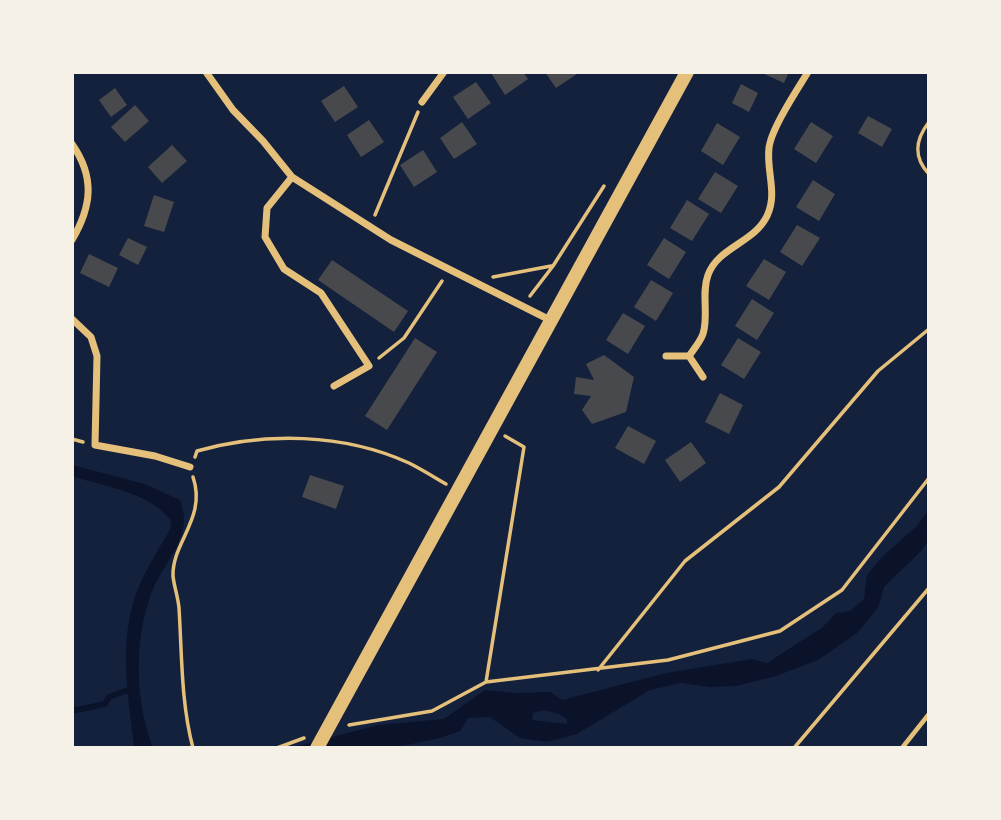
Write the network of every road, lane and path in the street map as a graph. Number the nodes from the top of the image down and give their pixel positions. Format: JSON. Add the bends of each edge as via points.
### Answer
{"nodes":[{"id":1,"x":206,"y":72,"type":"edge"},
{"id":2,"x":444,"y":72,"type":"edge"},
{"id":3,"x":687,"y":72,"type":"edge"},
{"id":4,"x":808,"y":72,"type":"edge"},
{"id":5,"x":422,"y":102,"type":"joint"},
{"id":6,"x":929,"y":122,"type":"edge"},
{"id":7,"x":72,"y":144,"type":"edge"},
{"id":8,"x":929,"y":174,"type":"edge"},
{"id":9,"x":611,"y":175,"type":"dead end"},
{"id":10,"x":292,"y":177,"type":"junction"},
{"id":11,"x":370,"y":223,"type":"junction"},
{"id":12,"x":72,"y":240,"type":"edge"},
{"id":13,"x":553,"y":266,"type":"junction"},
{"id":14,"x":450,"y":270,"type":"junction"},
{"id":15,"x":488,"y":278,"type":"dead end"},
{"id":16,"x":522,"y":306,"type":"junction"},
{"id":17,"x":72,"y":319,"type":"edge"},
{"id":18,"x":550,"y":320,"type":"junction"},
{"id":19,"x":929,"y":329,"type":"edge"},
{"id":20,"x":666,"y":356,"type":"dead end"},
{"id":21,"x":689,"y":356,"type":"junction"},
{"id":22,"x":369,"y":366,"type":"junction"},
{"id":23,"x":703,"y":377,"type":"dead end"},
{"id":24,"x":334,"y":386,"type":"dead end"},
{"id":25,"x":491,"y":428,"type":"junction"},
{"id":26,"x":190,"y":467,"type":"junction"},
{"id":27,"x":929,"y":478,"type":"edge"},
{"id":28,"x":457,"y":491,"type":"junction"},
{"id":29,"x":929,"y":588,"type":"edge"},
{"id":30,"x":598,"y":670,"type":"junction"},
{"id":31,"x":486,"y":682,"type":"junction"},
{"id":32,"x":929,"y":714,"type":"edge"},
{"id":33,"x":359,"y":722,"type":"dead end"},
{"id":34,"x":193,"y":748,"type":"edge"},
{"id":35,"x":317,"y":748,"type":"edge"},
{"id":36,"x":794,"y":748,"type":"edge"},
{"id":37,"x":902,"y":748,"type":"edge"}],
"edges":[{"from":1,"to":10,"type":"street"},
{"from":2,"to":5,"type":"street"},
{"from":3,"to":18,"type":"main road"},
{"from":4,"to":21,"type":"street","via":[[768,149],[770,209],[758,230],[723,254],[708,274],[704,331]]},
{"from":5,"to":11,"type":"path"},
{"from":6,"to":8,"type":"path","via":[[918,138],[917,151]]},
{"from":7,"to":12,"type":"street","via":[[88,176],[89,192]]},
{"from":9,"to":13,"type":"path"},
{"from":10,"to":11,"type":"street"},
{"from":10,"to":22,"type":"street","via":[[267,208],[265,237],[284,269],[321,293]]},
{"from":11,"to":14,"type":"street","via":[[391,240]]},
{"from":13,"to":15,"type":"path"},
{"from":13,"to":16,"type":"path"},
{"from":14,"to":16,"type":"street"},
{"from":14,"to":22,"type":"path","via":[[404,338]]},
{"from":16,"to":18,"type":"street"},
{"from":17,"to":26,"type":"street","via":[[91,337],[97,356],[95,445]]},
{"from":18,"to":25,"type":"main road"},
{"from":19,"to":30,"type":"path","via":[[878,370],[779,487],[685,561]]},
{"from":20,"to":21,"type":"street"},
{"from":21,"to":23,"type":"street"},
{"from":22,"to":24,"type":"street"},
{"from":25,"to":28,"type":"main road"},
{"from":25,"to":31,"type":"path","via":[[524,447]]},
{"from":26,"to":28,"type":"path","via":[[197,451],[220,445],[247,440],[324,440],[410,463]]},
{"from":26,"to":34,"type":"path","via":[[196,485],[194,518],[173,576],[179,601],[186,721]]},
{"from":27,"to":30,"type":"path","via":[[842,590],[780,631],[668,660]]},
{"from":28,"to":35,"type":"main road"},
{"from":29,"to":36,"type":"path"},
{"from":30,"to":31,"type":"path"},
{"from":31,"to":33,"type":"path","via":[[432,711]]},
{"from":32,"to":37,"type":"lane"}]}
